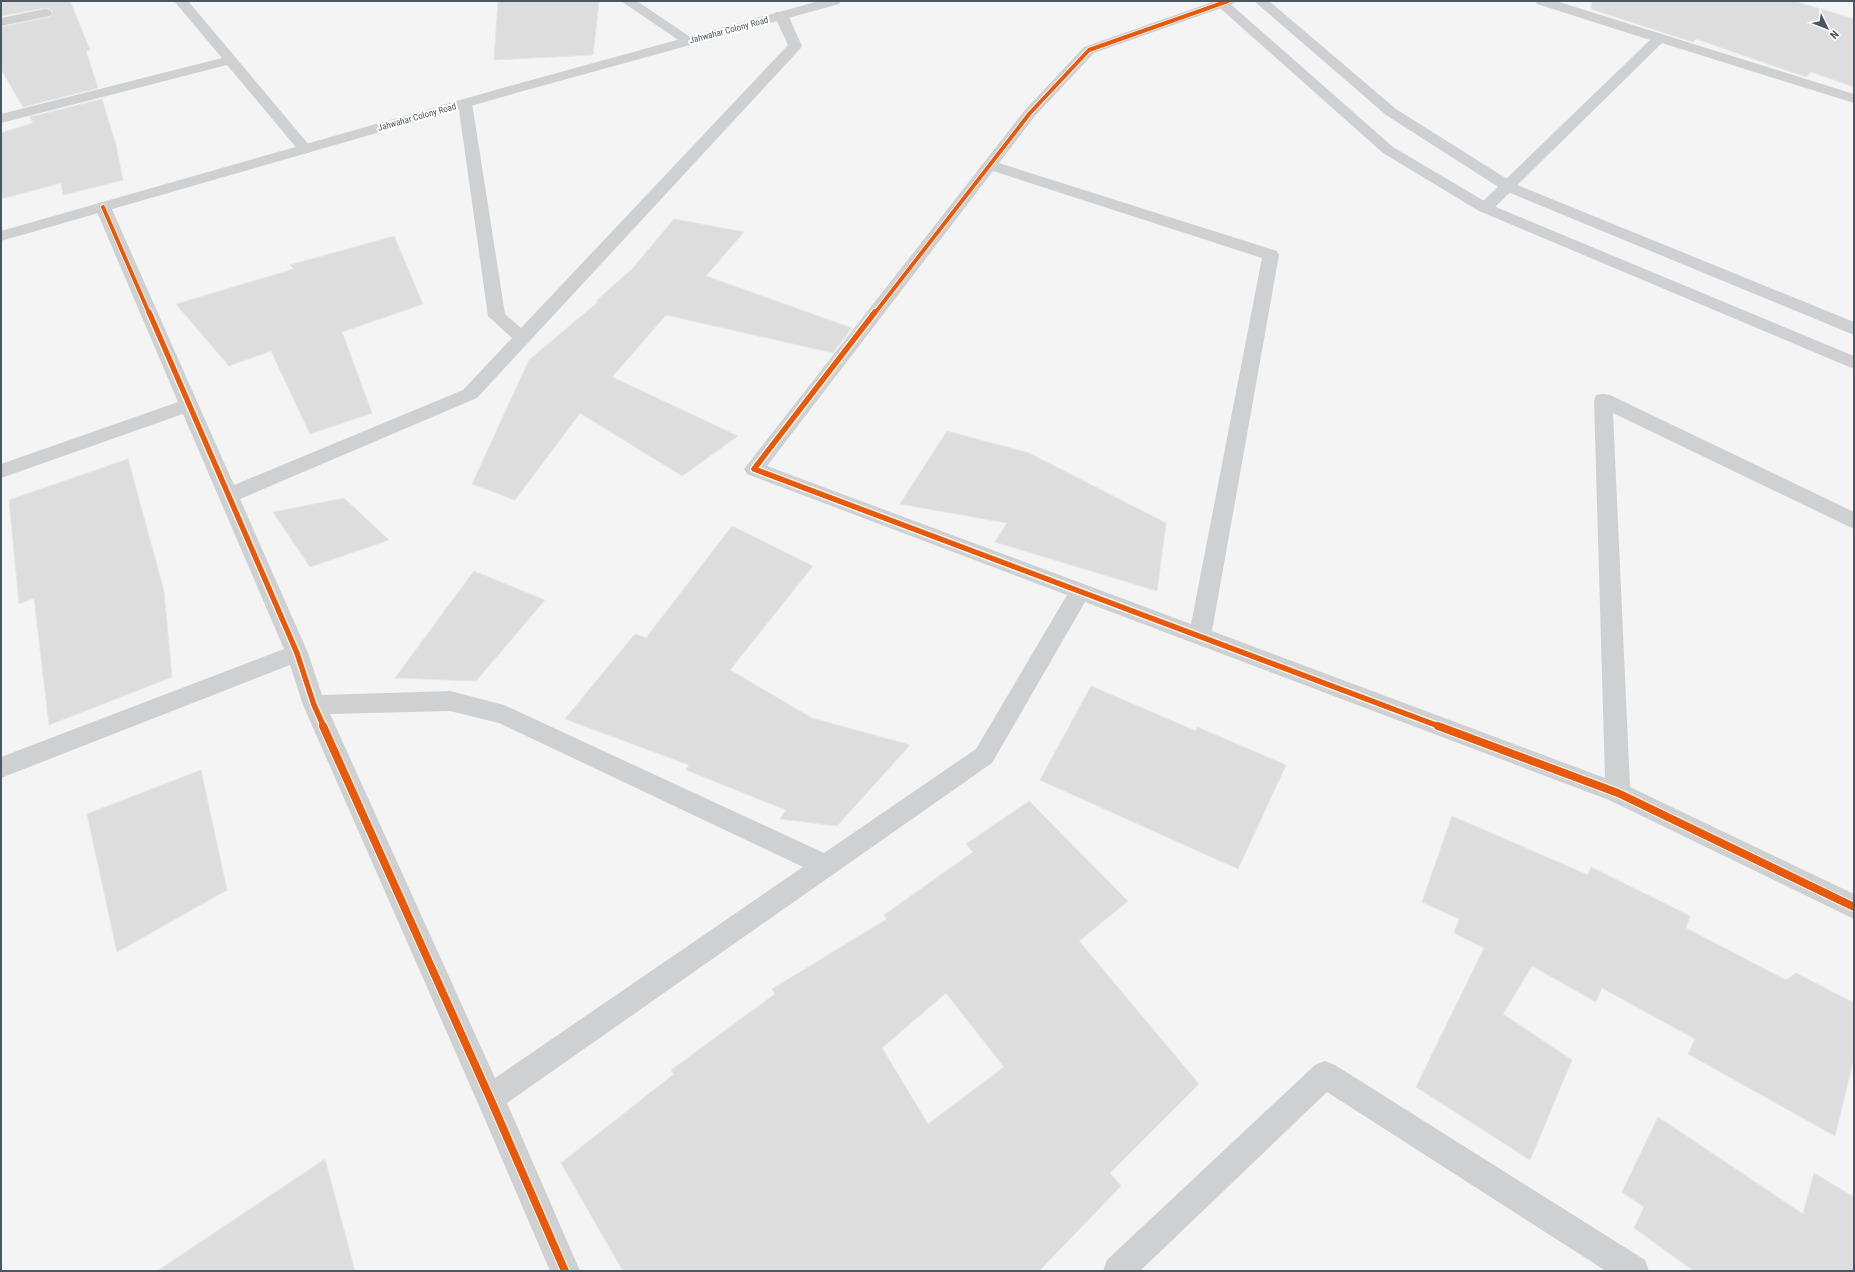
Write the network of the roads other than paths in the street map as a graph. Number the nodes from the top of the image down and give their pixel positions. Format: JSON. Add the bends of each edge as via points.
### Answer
{"nodes":[{"id":1,"x":181,"y":1,"type":"edge"},
{"id":2,"x":628,"y":1,"type":"edge"},
{"id":3,"x":1261,"y":1,"type":"edge"},
{"id":4,"x":1542,"y":1,"type":"edge"},
{"id":5,"x":824,"y":2,"type":"edge"},
{"id":6,"x":1223,"y":2,"type":"edge"},
{"id":7,"x":45,"y":13,"type":"dead end"},
{"id":8,"x":782,"y":16,"type":"junction"},
{"id":9,"x":1,"y":22,"type":"edge"},
{"id":10,"x":1660,"y":38,"type":"junction"},
{"id":11,"x":689,"y":41,"type":"junction"},
{"id":12,"x":232,"y":60,"type":"junction"},
{"id":13,"x":1854,"y":99,"type":"edge"},
{"id":14,"x":465,"y":104,"type":"junction"},
{"id":15,"x":1,"y":119,"type":"edge"},
{"id":16,"x":305,"y":149,"type":"junction"},
{"id":17,"x":989,"y":165,"type":"junction"},
{"id":18,"x":1508,"y":187,"type":"junction"},
{"id":19,"x":103,"y":207,"type":"junction"},
{"id":20,"x":1485,"y":208,"type":"junction"},
{"id":21,"x":1,"y":236,"type":"edge"},
{"id":22,"x":1854,"y":329,"type":"edge"},
{"id":23,"x":522,"y":338,"type":"junction"},
{"id":24,"x":1854,"y":363,"type":"edge"},
{"id":25,"x":188,"y":405,"type":"junction"},
{"id":26,"x":1,"y":471,"type":"edge"},
{"id":27,"x":228,"y":496,"type":"junction"},
{"id":28,"x":1854,"y":521,"type":"edge"},
{"id":29,"x":1080,"y":591,"type":"junction"},
{"id":30,"x":1200,"y":636,"type":"junction"},
{"id":31,"x":297,"y":653,"type":"junction"},
{"id":32,"x":314,"y":705,"type":"junction"},
{"id":33,"x":1,"y":768,"type":"edge"},
{"id":34,"x":1618,"y":793,"type":"junction"},
{"id":35,"x":826,"y":866,"type":"junction"},
{"id":36,"x":1854,"y":907,"type":"edge"},
{"id":37,"x":490,"y":1098,"type":"junction"},
{"id":38,"x":565,"y":1271,"type":"edge"},
{"id":39,"x":1118,"y":1271,"type":"edge"},
{"id":40,"x":1634,"y":1271,"type":"edge"}],
"edges":[{"from":1,"to":12,"type":"street"},
{"from":2,"to":11,"type":"street"},
{"from":3,"to":18,"type":"main road","via":[[1391,112]]},
{"from":4,"to":10,"type":"street"},
{"from":5,"to":8,"type":"street","name":"Jahwahar Colony Road"},
{"from":6,"to":17,"type":"street","via":[[1089,50],[1030,113]]},
{"from":6,"to":20,"type":"main road","via":[[1388,150]]},
{"from":7,"to":9,"type":"street"},
{"from":8,"to":11,"type":"street","name":"Jahwahar Colony Road"},
{"from":8,"to":23,"type":"street","via":[[795,46]]},
{"from":10,"to":13,"type":"street"},
{"from":10,"to":18,"type":"street"},
{"from":11,"to":14,"type":"street","name":"Jahwahar Colony Road"},
{"from":12,"to":15,"type":"street"},
{"from":12,"to":16,"type":"street"},
{"from":14,"to":16,"type":"street","name":"Jahwahar Colony Road"},
{"from":14,"to":23,"type":"street","via":[[497,316]]},
{"from":16,"to":19,"type":"street","name":"Jahwahar Colony Road"},
{"from":17,"to":29,"type":"street","via":[[754,469]]},
{"from":17,"to":30,"type":"street","via":[[1271,255]]},
{"from":18,"to":20,"type":"street"},
{"from":18,"to":22,"type":"main road"},
{"from":19,"to":21,"type":"street","name":"Jahwahar Colony Road"},
{"from":19,"to":25,"type":"street"},
{"from":20,"to":24,"type":"main road"},
{"from":23,"to":27,"type":"street","via":[[470,394]]},
{"from":25,"to":26,"type":"street"},
{"from":25,"to":27,"type":"street"},
{"from":27,"to":31,"type":"street"},
{"from":28,"to":34,"type":"street","via":[[1603,400]]},
{"from":29,"to":30,"type":"street"},
{"from":29,"to":35,"type":"street","via":[[984,756]]},
{"from":30,"to":34,"type":"street"},
{"from":31,"to":32,"type":"street"},
{"from":31,"to":33,"type":"street"},
{"from":32,"to":35,"type":"street","via":[[450,701],[504,715]]},
{"from":32,"to":37,"type":"street"},
{"from":34,"to":36,"type":"street"},
{"from":35,"to":37,"type":"street"},
{"from":37,"to":38,"type":"street"},
{"from":39,"to":40,"type":"street","via":[[1325,1075]]}]}
